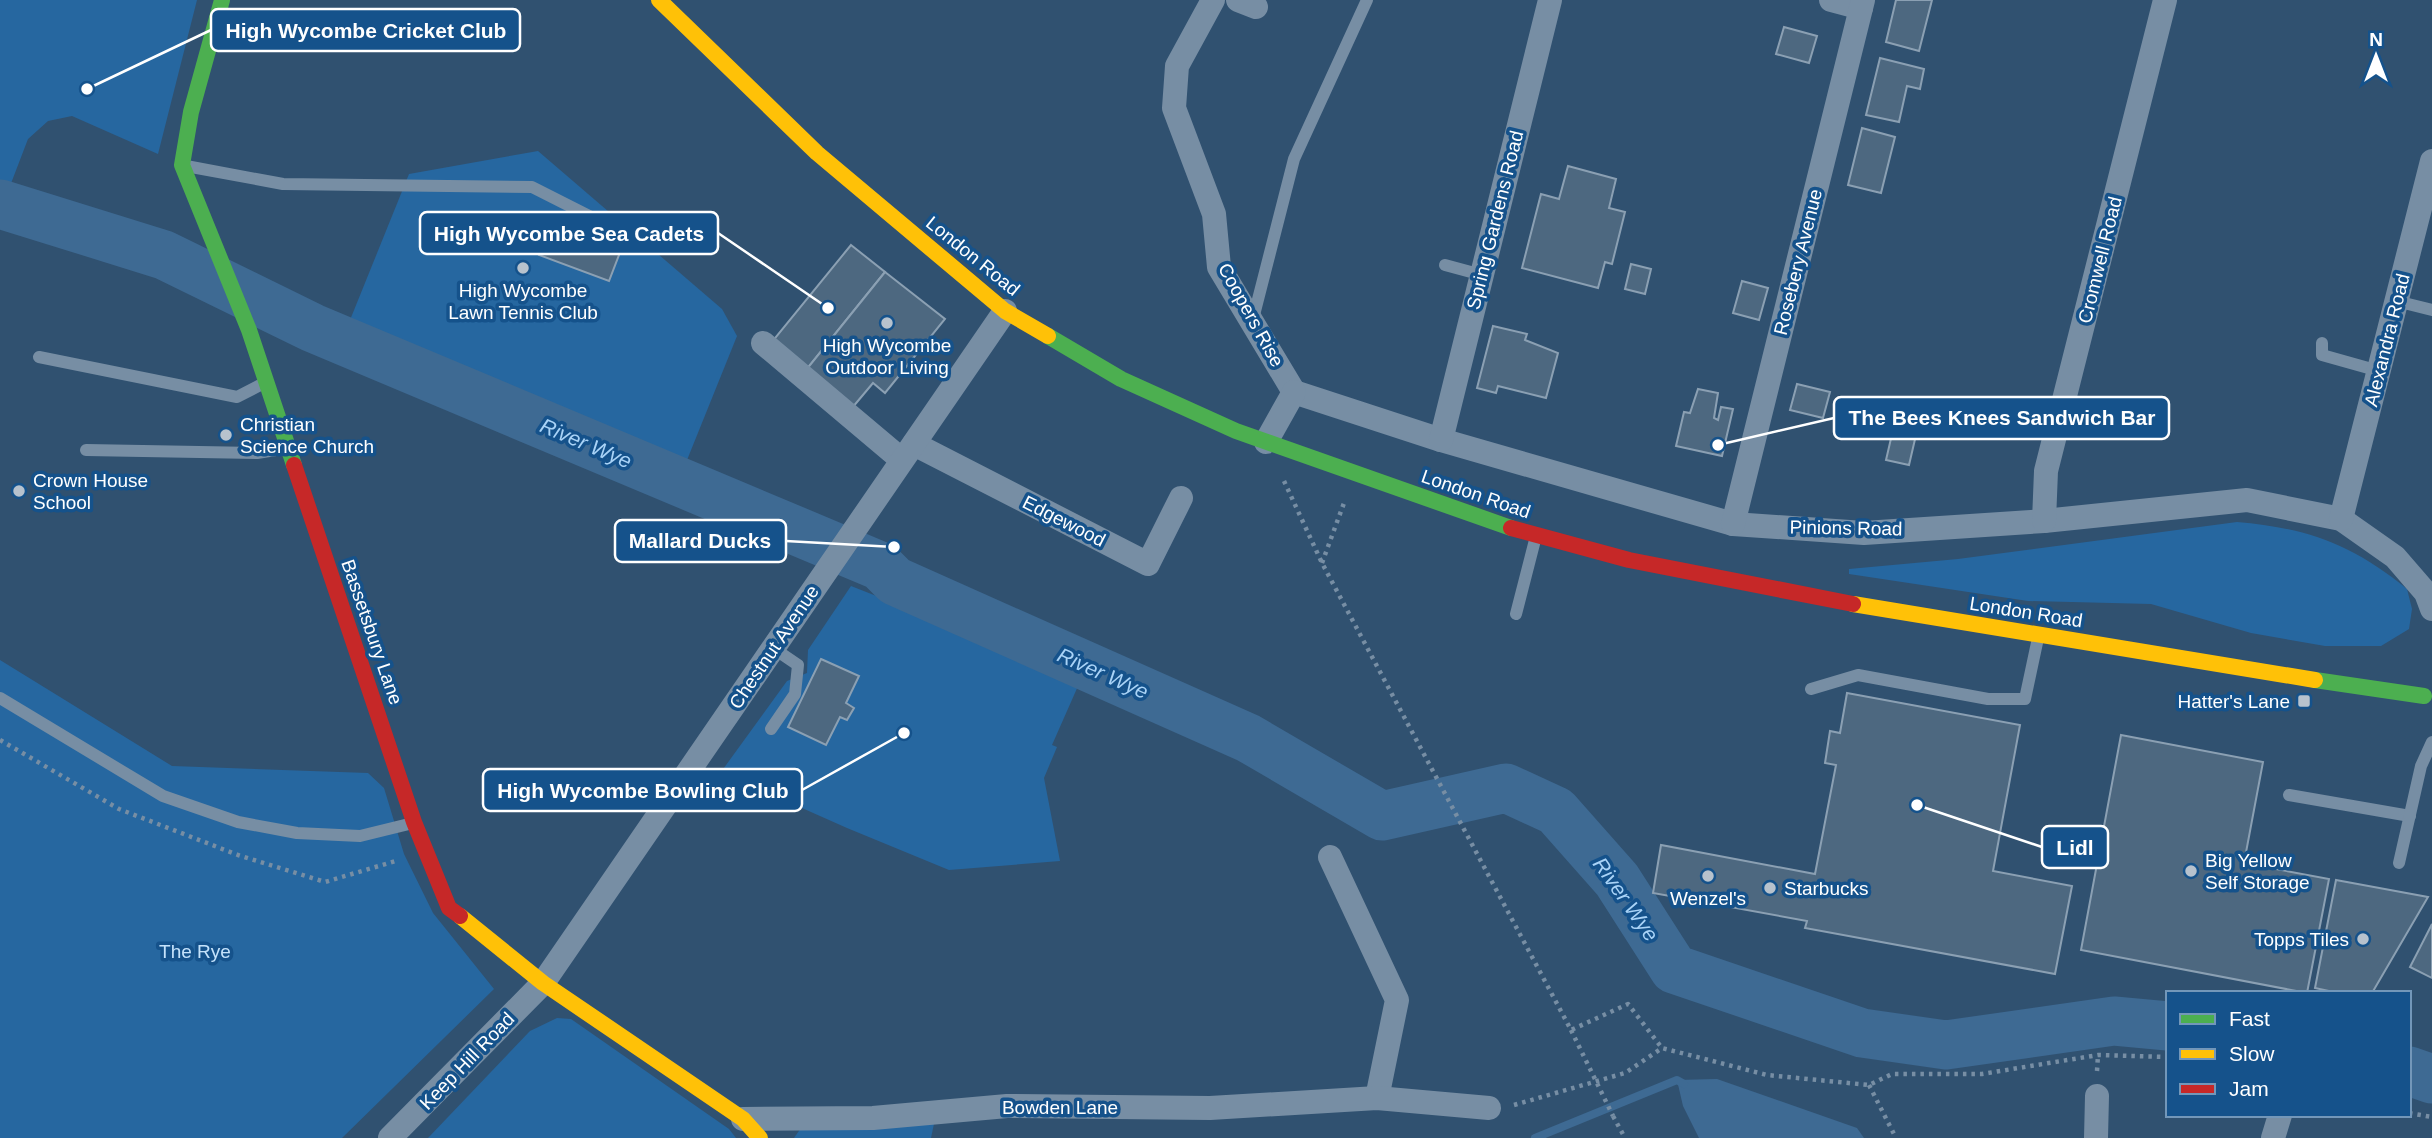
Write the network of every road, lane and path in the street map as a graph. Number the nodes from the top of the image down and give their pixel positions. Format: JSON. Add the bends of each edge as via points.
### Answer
{"nodes":[{"id":1,"x":222,"y":0,"type":"edge"},
{"id":2,"x":659,"y":0,"type":"edge"},
{"id":3,"x":1213,"y":0,"type":"edge"},
{"id":4,"x":1367,"y":0,"type":"edge"},
{"id":5,"x":1550,"y":0,"type":"edge"},
{"id":6,"x":1831,"y":0,"type":"edge"},
{"id":7,"x":2165,"y":0,"type":"edge"},
{"id":8,"x":1862,"y":4,"type":"edge"},
{"id":9,"x":2432,"y":161,"type":"edge"},
{"id":10,"x":182,"y":166,"type":"junction"},
{"id":11,"x":621,"y":232,"type":"dead end"},
{"id":12,"x":1445,"y":265,"type":"dead end"},
{"id":13,"x":1482,"y":275,"type":"junction"},
{"id":14,"x":2396,"y":301,"type":"junction"},
{"id":15,"x":2432,"y":310,"type":"edge"},
{"id":16,"x":1005,"y":311,"type":"junction"},
{"id":17,"x":1253,"y":319,"type":"junction"},
{"id":18,"x":2322,"y":342,"type":"dead end"},
{"id":19,"x":763,"y":343,"type":"dead end"},
{"id":20,"x":39,"y":357,"type":"dead end"},
{"id":21,"x":2379,"y":371,"type":"junction"},
{"id":22,"x":266,"y":382,"type":"junction"},
{"id":23,"x":1294,"y":392,"type":"junction"},
{"id":24,"x":1441,"y":440,"type":"junction"},
{"id":25,"x":1266,"y":442,"type":"junction"},
{"id":26,"x":289,"y":448,"type":"junction"},
{"id":27,"x":86,"y":450,"type":"dead end"},
{"id":28,"x":908,"y":452,"type":"junction"},
{"id":29,"x":1338,"y":468,"type":"junction"},
{"id":30,"x":1181,"y":498,"type":"dead end"},
{"id":31,"x":2341,"y":519,"type":"junction"},
{"id":32,"x":2044,"y":521,"type":"junction"},
{"id":33,"x":1733,"y":524,"type":"junction"},
{"id":34,"x":1536,"y":537,"type":"junction"},
{"id":35,"x":1322,"y":563,"type":"junction"},
{"id":36,"x":2432,"y":609,"type":"edge"},
{"id":37,"x":1516,"y":614,"type":"dead end"},
{"id":38,"x":2039,"y":636,"type":"junction"},
{"id":39,"x":773,"y":648,"type":"junction"},
{"id":40,"x":1811,"y":689,"type":"dead end"},
{"id":41,"x":2426,"y":695,"type":"dead end"},
{"id":42,"x":0,"y":698,"type":"edge"},
{"id":43,"x":771,"y":729,"type":"dead end"},
{"id":44,"x":2432,"y":742,"type":"edge"},
{"id":45,"x":2289,"y":794,"type":"dead end"},
{"id":46,"x":2410,"y":816,"type":"junction"},
{"id":47,"x":414,"y":822,"type":"junction"},
{"id":48,"x":1331,"y":857,"type":"dead end"},
{"id":49,"x":2399,"y":863,"type":"dead end"},
{"id":50,"x":543,"y":983,"type":"junction"},
{"id":51,"x":1571,"y":1030,"type":"junction"},
{"id":52,"x":1662,"y":1048,"type":"junction"},
{"id":53,"x":2166,"y":1057,"type":"edge"},
{"id":54,"x":1869,"y":1085,"type":"junction"},
{"id":55,"x":2097,"y":1097,"type":"dead end"},
{"id":56,"x":1377,"y":1098,"type":"junction"},
{"id":57,"x":1489,"y":1108,"type":"joint"},
{"id":58,"x":2411,"y":1113,"type":"edge"},
{"id":59,"x":2279,"y":1117,"type":"edge"},
{"id":60,"x":2432,"y":1117,"type":"edge"},
{"id":61,"x":743,"y":1119,"type":"junction"},
{"id":62,"x":390,"y":1138,"type":"edge"},
{"id":63,"x":760,"y":1138,"type":"edge"},
{"id":64,"x":1625,"y":1138,"type":"edge"},
{"id":65,"x":1896,"y":1138,"type":"edge"},
{"id":66,"x":2096,"y":1138,"type":"edge"},
{"id":67,"x":2273,"y":1138,"type":"edge"}],
"edges":[{"from":1,"to":10,"type":"main road","via":[[191,112]]},
{"from":2,"to":16,"type":"main road","name":"London Road","via":[[817,153]]},
{"from":3,"to":17,"type":"street","name":"Coopers Rise","via":[[1177,66],[1174,108],[1214,214],[1219,267]]},
{"from":4,"to":17,"type":"lane","via":[[1294,159]]},
{"from":5,"to":13,"type":"street","name":"Spring Gardens Road"},
{"from":6,"to":8,"type":"street"},
{"from":7,"to":32,"type":"street","name":"Cromwell Road","via":[[2046,471]]},
{"from":8,"to":33,"type":"street","name":"Rosebery Avenue"},
{"from":9,"to":14,"type":"street","name":"Alexandra Road"},
{"from":10,"to":11,"type":"lane","via":[[283,184],[532,187]]},
{"from":10,"to":22,"type":"main road","name":"Bassetsbury Lane"},
{"from":12,"to":13,"type":"lane"},
{"from":13,"to":24,"type":"street","name":"Spring Gardens Road"},
{"from":14,"to":15,"type":"lane"},
{"from":14,"to":21,"type":"street","name":"Alexandra Road"},
{"from":16,"to":25,"type":"main road","name":"London Road","via":[[1121,379]]},
{"from":16,"to":28,"type":"street","name":"Chestnut Avenue"},
{"from":17,"to":23,"type":"street","name":"Coopers Rise"},
{"from":18,"to":21,"type":"lane","via":[[2322,355]]},
{"from":19,"to":28,"type":"street"},
{"from":20,"to":22,"type":"lane","via":[[237,397]]},
{"from":21,"to":31,"type":"street","name":"Alexandra Road"},
{"from":22,"to":26,"type":"main road","name":"Bassetsbury Lane"},
{"from":23,"to":24,"type":"street","name":"Pinions Road"},
{"from":23,"to":25,"type":"street"},
{"from":24,"to":33,"type":"street","name":"Pinions Road"},
{"from":25,"to":29,"type":"main road","name":"London Road"},
{"from":25,"to":35,"type":"path"},
{"from":26,"to":27,"type":"lane","via":[[257,453]]},
{"from":26,"to":47,"type":"main road","name":"Bassetsbury Lane"},
{"from":28,"to":30,"type":"street","name":"Edgewood","via":[[1149,564]]},
{"from":28,"to":39,"type":"street","name":"Chestnut Avenue"},
{"from":29,"to":34,"type":"main road","name":"London Road"},
{"from":29,"to":35,"type":"path","via":[[1344,506]]},
{"from":31,"to":32,"type":"street","name":"Pinions Road","via":[[2247,500]]},
{"from":31,"to":36,"type":"street","name":"Pinions Road","via":[[2395,557],[2426,593]]},
{"from":32,"to":33,"type":"street","name":"Pinions Road","via":[[1864,533]]},
{"from":34,"to":37,"type":"lane"},
{"from":34,"to":38,"type":"main road","name":"London Road","via":[[1840,602]]},
{"from":35,"to":51,"type":"path"},
{"from":38,"to":40,"type":"lane","via":[[2025,699],[1988,699],[1858,675]]},
{"from":38,"to":41,"type":"main road","name":"London Road"},
{"from":39,"to":43,"type":"lane","via":[[798,665],[795,694]]},
{"from":39,"to":50,"type":"street","name":"Chestnut Avenue"},
{"from":42,"to":47,"type":"lane","via":[[163,796],[238,821],[297,833],[360,836]]},
{"from":44,"to":46,"type":"lane","via":[[2421,766]]},
{"from":45,"to":46,"type":"lane"},
{"from":46,"to":49,"type":"lane"},
{"from":47,"to":50,"type":"main road","name":"Bassetsbury Lane","via":[[449,908]]},
{"from":48,"to":56,"type":"street","via":[[1397,1000]]},
{"from":50,"to":61,"type":"main road","name":"Bassetsbury Lane"},
{"from":50,"to":62,"type":"street","name":"Keep Hill Road"},
{"from":51,"to":52,"type":"path","via":[[1628,1004]]},
{"from":51,"to":64,"type":"path","bridge":true},
{"from":52,"to":54,"type":"path","via":[[1767,1074]]},
{"from":52,"to":57,"type":"path","via":[[1625,1073],[1525,1103]]},
{"from":53,"to":54,"type":"path","via":[[2098,1055],[1982,1074],[1892,1074]]},
{"from":54,"to":65,"type":"path"},
{"from":55,"to":66,"type":"street"},
{"from":56,"to":57,"type":"street","name":"Bowden Lane"},
{"from":56,"to":61,"type":"street","name":"Bowden Lane","via":[[1210,1108],[1007,1106],[873,1118]]},
{"from":58,"to":60,"type":"path"},
{"from":59,"to":67,"type":"street"},
{"from":61,"to":63,"type":"main road","name":"Bassetsbury Lane"}]}
